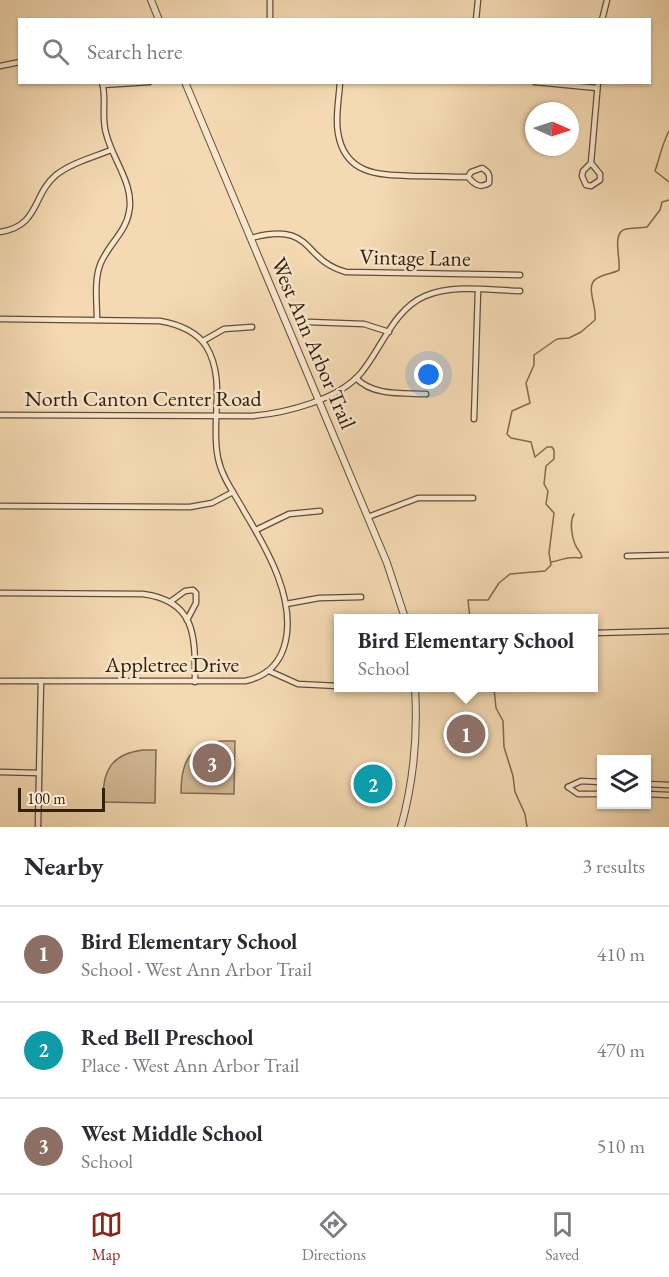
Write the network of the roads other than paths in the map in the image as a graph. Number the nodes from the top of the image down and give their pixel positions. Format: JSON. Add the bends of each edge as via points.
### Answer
{"nodes":[{"id":1,"x":151,"y":0,"type":"edge"},
{"id":2,"x":270,"y":0,"type":"edge"},
{"id":3,"x":478,"y":0,"type":"edge"},
{"id":4,"x":607,"y":0,"type":"edge"},
{"id":5,"x":158,"y":18,"type":"edge"},
{"id":6,"x":270,"y":18,"type":"edge"},
{"id":7,"x":476,"y":18,"type":"edge"},
{"id":8,"x":602,"y":18,"type":"edge"},
{"id":9,"x":18,"y":62,"type":"edge"},
{"id":10,"x":0,"y":66,"type":"edge"},
{"id":11,"x":103,"y":84,"type":"edge"},
{"id":12,"x":186,"y":84,"type":"edge"},
{"id":13,"x":340,"y":84,"type":"edge"},
{"id":14,"x":577,"y":84,"type":"edge"},
{"id":15,"x":598,"y":85,"type":"edge"},
{"id":16,"x":111,"y":150,"type":"junction"},
{"id":17,"x":591,"y":164,"type":"junction"},
{"id":18,"x":468,"y":177,"type":"junction"},
{"id":19,"x":0,"y":232,"type":"edge"},
{"id":20,"x":250,"y":238,"type":"junction"},
{"id":21,"x":520,"y":275,"type":"dead end"},
{"id":22,"x":478,"y":290,"type":"junction"},
{"id":23,"x":520,"y":291,"type":"dead end"},
{"id":24,"x":0,"y":319,"type":"edge"},
{"id":25,"x":97,"y":320,"type":"junction"},
{"id":26,"x":309,"y":322,"type":"dead end"},
{"id":27,"x":252,"y":327,"type":"dead end"},
{"id":28,"x":388,"y":332,"type":"junction"},
{"id":29,"x":203,"y":341,"type":"junction"},
{"id":30,"x":356,"y":378,"type":"junction"},
{"id":31,"x":426,"y":394,"type":"dead end"},
{"id":32,"x":318,"y":399,"type":"junction"},
{"id":33,"x":0,"y":414,"type":"edge"},
{"id":34,"x":216,"y":416,"type":"junction"},
{"id":35,"x":474,"y":419,"type":"dead end"},
{"id":36,"x":233,"y":492,"type":"junction"},
{"id":37,"x":473,"y":498,"type":"dead end"},
{"id":38,"x":0,"y":506,"type":"edge"},
{"id":39,"x":320,"y":511,"type":"dead end"},
{"id":40,"x":368,"y":517,"type":"junction"},
{"id":41,"x":256,"y":530,"type":"junction"},
{"id":42,"x":669,"y":555,"type":"edge"},
{"id":43,"x":627,"y":556,"type":"dead end"},
{"id":44,"x":0,"y":593,"type":"edge"},
{"id":45,"x":361,"y":597,"type":"dead end"},
{"id":46,"x":170,"y":602,"type":"junction"},
{"id":47,"x":286,"y":604,"type":"junction"},
{"id":48,"x":404,"y":614,"type":"edge"},
{"id":49,"x":188,"y":620,"type":"junction"},
{"id":50,"x":669,"y":631,"type":"edge"},
{"id":51,"x":598,"y":633,"type":"edge"},
{"id":52,"x":269,"y":671,"type":"junction"},
{"id":53,"x":0,"y":681,"type":"edge"},
{"id":54,"x":41,"y":681,"type":"junction"},
{"id":55,"x":195,"y":681,"type":"junction"},
{"id":56,"x":334,"y":686,"type":"edge"},
{"id":57,"x":415,"y":692,"type":"edge"},
{"id":58,"x":0,"y":772,"type":"edge"},
{"id":59,"x":39,"y":772,"type":"junction"},
{"id":60,"x":597,"y":782,"type":"edge"},
{"id":61,"x":651,"y":784,"type":"edge"},
{"id":62,"x":669,"y":784,"type":"edge"},
{"id":63,"x":597,"y":794,"type":"edge"},
{"id":64,"x":651,"y":795,"type":"edge"},
{"id":65,"x":669,"y":795,"type":"edge"},
{"id":66,"x":38,"y":827,"type":"edge"},
{"id":67,"x":401,"y":827,"type":"edge"}],
"edges":[{"from":1,"to":5,"type":"street"},
{"from":2,"to":6,"type":"street"},
{"from":3,"to":7,"type":"street"},
{"from":4,"to":8,"type":"street"},
{"from":9,"to":10,"type":"street"},
{"from":11,"to":16,"type":"street","via":[[104,127]]},
{"from":12,"to":20,"type":"street","name":"West Ann Arbor Trail"},
{"from":13,"to":18,"type":"street","via":[[339,140],[347,156],[359,167],[379,175]]},
{"from":14,"to":15,"type":"street"},
{"from":15,"to":17,"type":"street"},
{"from":16,"to":19,"type":"street","via":[[64,169],[24,223]]},
{"from":16,"to":25,"type":"street","via":[[128,189],[130,206],[126,223],[100,266]]},
{"from":17,"to":17,"type":"street","via":[[582,176],[586,185],[591,186],[600,180]]},
{"from":18,"to":18,"type":"street","via":[[484,186],[490,176],[482,168]]},
{"from":20,"to":21,"type":"street","name":"Vintage Lane","via":[[275,233],[291,235],[336,269],[346,272]]},
{"from":20,"to":32,"type":"street","name":"West Ann Arbor Trail"},
{"from":22,"to":23,"type":"street"},
{"from":22,"to":28,"type":"street","via":[[442,291],[422,297],[405,310]]},
{"from":22,"to":35,"type":"street"},
{"from":24,"to":25,"type":"street"},
{"from":25,"to":29,"type":"street","via":[[170,323]]},
{"from":26,"to":28,"type":"street","via":[[364,324]]},
{"from":27,"to":29,"type":"street","via":[[224,329]]},
{"from":28,"to":30,"type":"street"},
{"from":29,"to":34,"type":"street","via":[[216,369]]},
{"from":30,"to":31,"type":"street","via":[[377,390]]},
{"from":30,"to":32,"type":"street","name":"North Canton Center Road"},
{"from":32,"to":34,"type":"street","name":"North Canton Center Road","via":[[273,414]]},
{"from":32,"to":40,"type":"street","name":"West Ann Arbor Trail"},
{"from":33,"to":34,"type":"street","name":"North Canton Center Road"},
{"from":34,"to":36,"type":"street","via":[[218,457]]},
{"from":36,"to":38,"type":"street","via":[[212,503],[190,507]]},
{"from":36,"to":41,"type":"street"},
{"from":37,"to":40,"type":"street","via":[[418,498]]},
{"from":39,"to":41,"type":"street","via":[[289,514]]},
{"from":40,"to":48,"type":"street","name":"West Ann Arbor Trail"},
{"from":41,"to":47,"type":"street"},
{"from":42,"to":43,"type":"street"},
{"from":44,"to":46,"type":"street","via":[[143,594]]},
{"from":45,"to":47,"type":"street"},
{"from":46,"to":49,"type":"street"},
{"from":46,"to":49,"type":"street","via":[[193,590],[196,603]]},
{"from":47,"to":52,"type":"street","via":[[285,645]]},
{"from":49,"to":55,"type":"street","via":[[196,643]]},
{"from":50,"to":51,"type":"street"},
{"from":52,"to":55,"type":"street","name":"Appletree Drive","via":[[245,681]]},
{"from":52,"to":56,"type":"street","name":"Appletree Drive","via":[[298,684]]},
{"from":53,"to":54,"type":"street","name":"Appletree Drive"},
{"from":54,"to":55,"type":"street","name":"Appletree Drive"},
{"from":54,"to":59,"type":"street"},
{"from":57,"to":67,"type":"street","via":[[415,760]]},
{"from":58,"to":59,"type":"street"},
{"from":59,"to":66,"type":"street"},
{"from":60,"to":63,"type":"street","via":[[568,787],[578,794]]},
{"from":61,"to":62,"type":"street"},
{"from":64,"to":65,"type":"street"}]}
